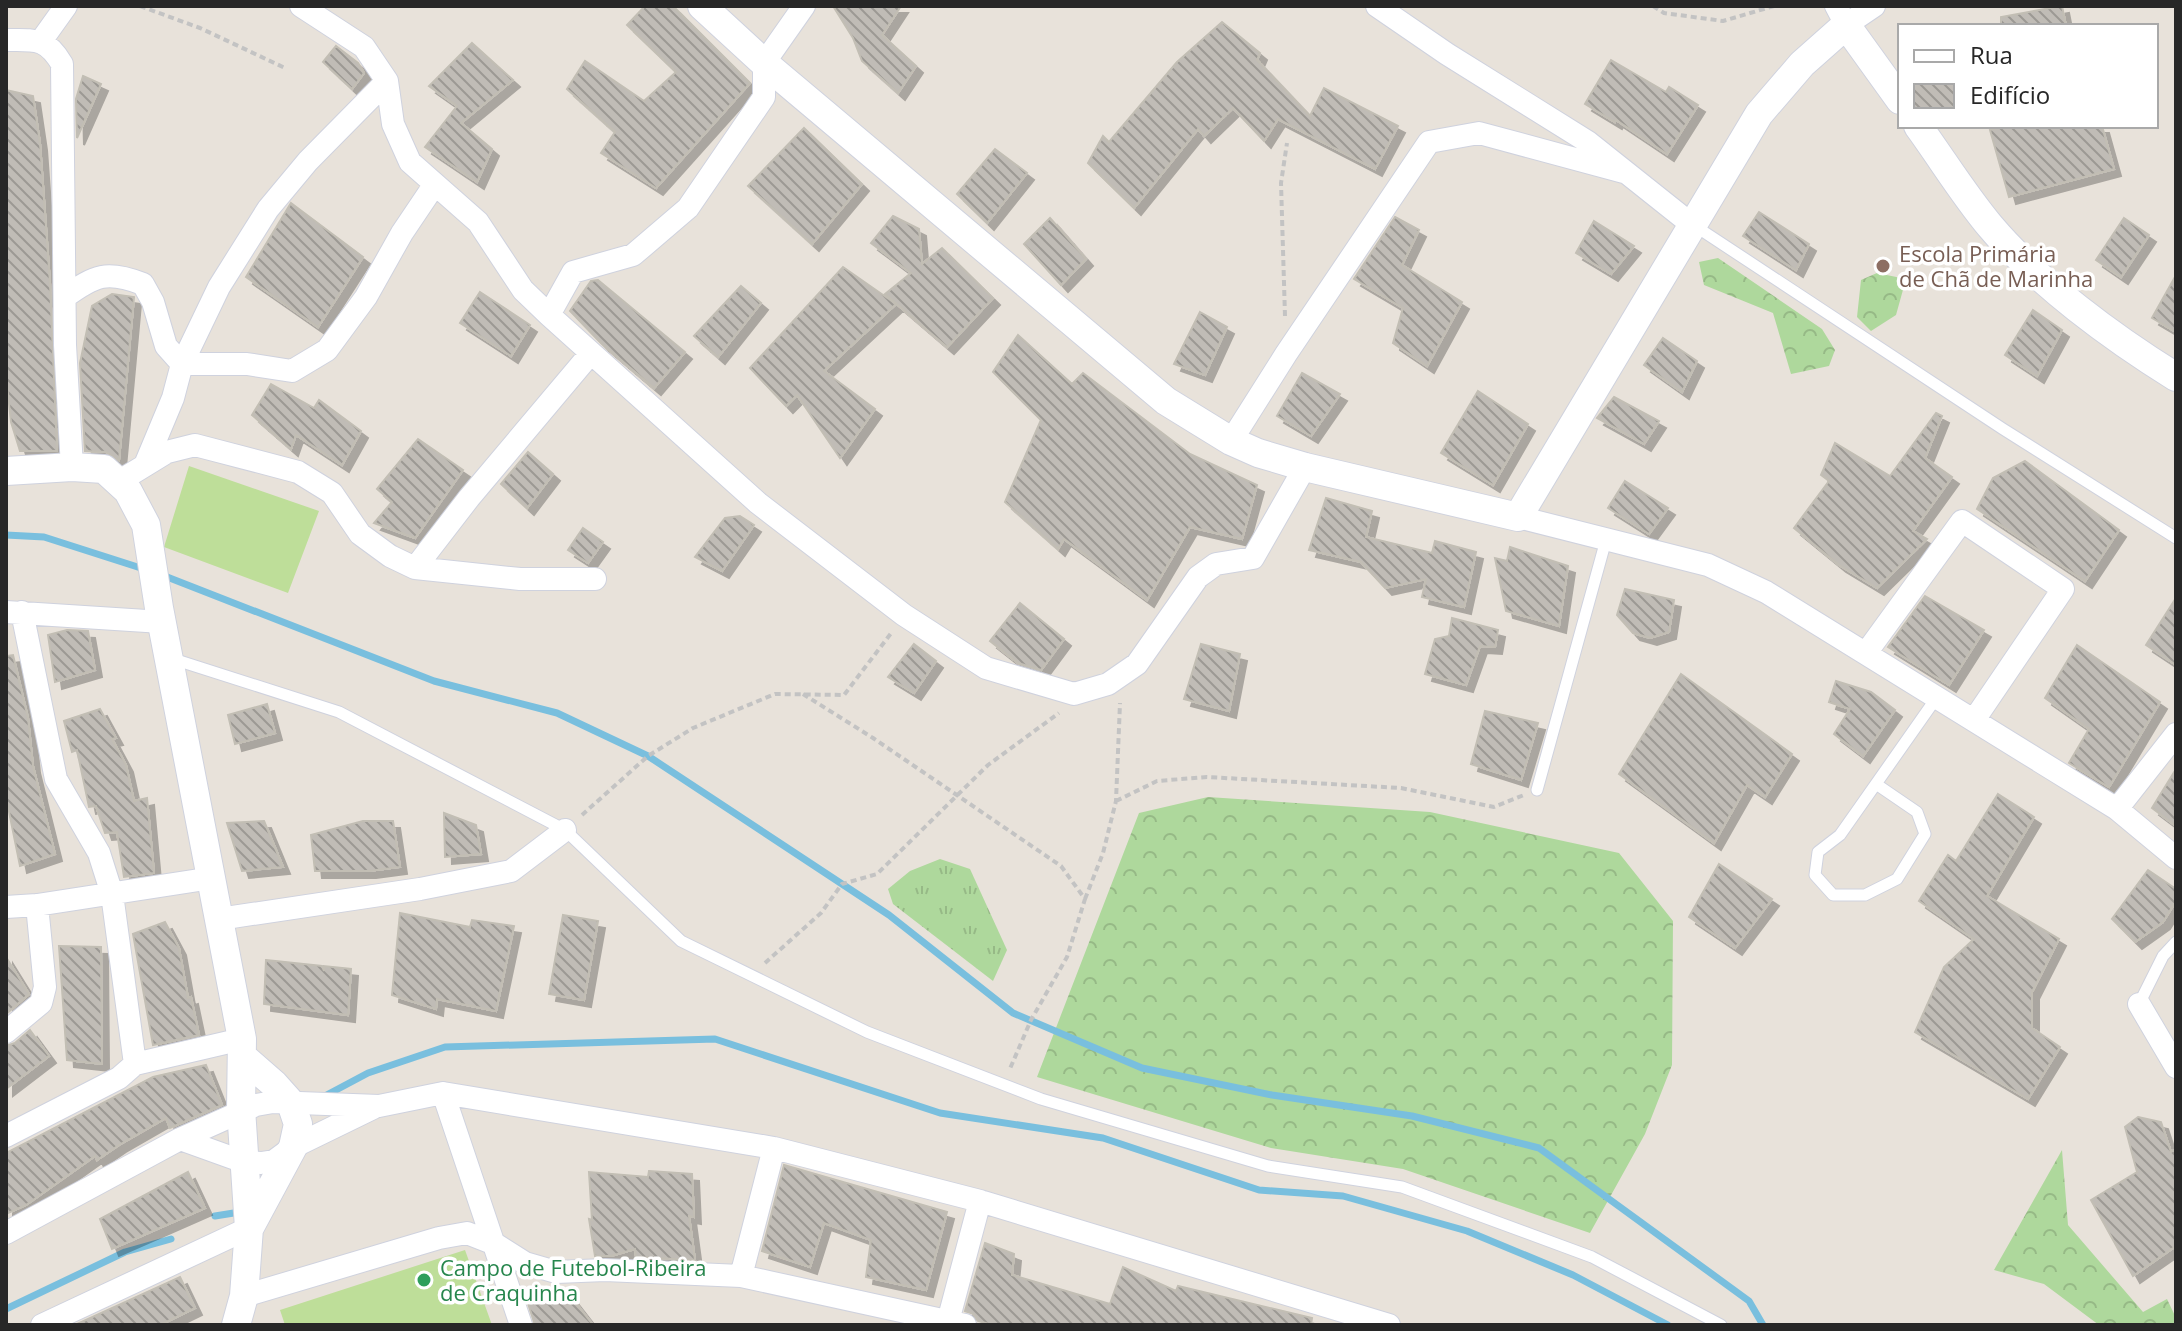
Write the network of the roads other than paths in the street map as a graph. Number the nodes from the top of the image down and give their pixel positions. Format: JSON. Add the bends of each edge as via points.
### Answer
{"nodes":[{"id":1,"x":66,"y":6,"type":"edge"},
{"id":2,"x":301,"y":6,"type":"edge"},
{"id":3,"x":702,"y":6,"type":"edge"},
{"id":4,"x":804,"y":6,"type":"edge"},
{"id":5,"x":1377,"y":6,"type":"edge"},
{"id":6,"x":1874,"y":6,"type":"edge"},
{"id":7,"x":1841,"y":16,"type":"edge"},
{"id":8,"x":6,"y":40,"type":"edge"},
{"id":9,"x":41,"y":41,"type":"junction"},
{"id":10,"x":764,"y":63,"type":"junction"},
{"id":11,"x":387,"y":81,"type":"junction"},
{"id":12,"x":1898,"y":97,"type":"edge"},
{"id":13,"x":1919,"y":128,"type":"edge"},
{"id":14,"x":1627,"y":173,"type":"junction"},
{"id":15,"x":435,"y":184,"type":"junction"},
{"id":16,"x":1691,"y":224,"type":"junction"},
{"id":17,"x":65,"y":297,"type":"junction"},
{"id":18,"x":549,"y":315,"type":"junction"},
{"id":19,"x":591,"y":353,"type":"junction"},
{"id":20,"x":182,"y":364,"type":"junction"},
{"id":21,"x":2176,"y":377,"type":"edge"},
{"id":22,"x":1231,"y":441,"type":"junction"},
{"id":23,"x":145,"y":465,"type":"junction"},
{"id":24,"x":72,"y":467,"type":"junction"},
{"id":25,"x":1305,"y":467,"type":"junction"},
{"id":26,"x":6,"y":471,"type":"edge"},
{"id":27,"x":118,"y":482,"type":"junction"},
{"id":28,"x":1518,"y":517,"type":"junction"},
{"id":29,"x":2176,"y":538,"type":"edge"},
{"id":30,"x":1606,"y":540,"type":"junction"},
{"id":31,"x":415,"y":568,"type":"junction"},
{"id":32,"x":595,"y":579,"type":"dead end"},
{"id":33,"x":14,"y":612,"type":"edge"},
{"id":34,"x":161,"y":615,"type":"junction"},
{"id":35,"x":1866,"y":653,"type":"junction"},
{"id":36,"x":170,"y":658,"type":"junction"},
{"id":37,"x":1937,"y":697,"type":"junction"},
{"id":38,"x":1974,"y":720,"type":"junction"},
{"id":39,"x":2176,"y":734,"type":"edge"},
{"id":40,"x":1876,"y":784,"type":"junction"},
{"id":41,"x":1537,"y":790,"type":"road end"},
{"id":42,"x":2117,"y":809,"type":"junction"},
{"id":43,"x":565,"y":830,"type":"junction"},
{"id":44,"x":2176,"y":858,"type":"edge"},
{"id":45,"x":212,"y":878,"type":"junction"},
{"id":46,"x":112,"y":894,"type":"junction"},
{"id":47,"x":37,"y":905,"type":"junction"},
{"id":48,"x":6,"y":907,"type":"edge"},
{"id":49,"x":219,"y":919,"type":"junction"},
{"id":50,"x":2176,"y":942,"type":"edge"},
{"id":51,"x":2139,"y":1004,"type":"joint"},
{"id":52,"x":6,"y":1032,"type":"edge"},
{"id":53,"x":243,"y":1048,"type":"junction"},
{"id":54,"x":135,"y":1064,"type":"junction"},
{"id":55,"x":2176,"y":1067,"type":"edge"},
{"id":56,"x":443,"y":1093,"type":"junction"},
{"id":57,"x":291,"y":1103,"type":"junction"},
{"id":58,"x":379,"y":1106,"type":"junction"},
{"id":59,"x":241,"y":1109,"type":"junction"},
{"id":60,"x":6,"y":1136,"type":"edge"},
{"id":61,"x":180,"y":1139,"type":"junction"},
{"id":62,"x":293,"y":1147,"type":"junction"},
{"id":63,"x":774,"y":1148,"type":"junction"},
{"id":64,"x":244,"y":1162,"type":"junction"},
{"id":65,"x":980,"y":1201,"type":"junction"},
{"id":66,"x":249,"y":1228,"type":"junction"},
{"id":67,"x":6,"y":1233,"type":"edge"},
{"id":68,"x":495,"y":1244,"type":"junction"},
{"id":69,"x":741,"y":1276,"type":"junction"},
{"id":70,"x":244,"y":1296,"type":"junction"},
{"id":71,"x":1354,"y":1320,"type":"edge"},
{"id":72,"x":953,"y":1324,"type":"edge"},
{"id":73,"x":42,"y":1325,"type":"edge"},
{"id":74,"x":236,"y":1325,"type":"edge"},
{"id":75,"x":521,"y":1325,"type":"edge"},
{"id":76,"x":1389,"y":1325,"type":"edge"},
{"id":77,"x":1721,"y":1325,"type":"edge"}],
"edges":[{"from":1,"to":9,"type":"street"},
{"from":2,"to":11,"type":"street","via":[[364,47]]},
{"from":3,"to":10,"type":"street"},
{"from":4,"to":10,"type":"street"},
{"from":5,"to":14,"type":"street","via":[[1588,142]]},
{"from":6,"to":7,"type":"street"},
{"from":7,"to":12,"type":"street"},
{"from":7,"to":16,"type":"street","via":[[1759,114]]},
{"from":8,"to":9,"type":"street"},
{"from":9,"to":17,"type":"street","via":[[62,64]]},
{"from":10,"to":18,"type":"street","via":[[764,97],[688,208],[633,255],[573,272]]},
{"from":10,"to":22,"type":"street","via":[[1154,392]]},
{"from":11,"to":15,"type":"street","via":[[393,124],[410,162]]},
{"from":11,"to":20,"type":"street","via":[[268,209],[219,287]]},
{"from":13,"to":21,"type":"street","via":[[1990,226],[2048,283]]},
{"from":14,"to":16,"type":"street"},
{"from":14,"to":22,"type":"street","via":[[1479,133],[1429,142]]},
{"from":15,"to":18,"type":"street","via":[[478,222],[523,290]]},
{"from":15,"to":20,"type":"street","via":[[327,350],[292,371],[247,364]]},
{"from":16,"to":28,"type":"street"},
{"from":16,"to":29,"type":"lane"},
{"from":17,"to":20,"type":"street","via":[[89,279],[120,275],[143,284],[166,346]]},
{"from":17,"to":24,"type":"street"},
{"from":18,"to":19,"type":"street"},
{"from":19,"to":25,"type":"street","via":[[758,503],[904,615],[986,668],[1074,694],[1108,684],[1137,664],[1198,577],[1216,564],[1253,558]]},
{"from":19,"to":31,"type":"street"},
{"from":20,"to":23,"type":"street"},
{"from":22,"to":25,"type":"street"},
{"from":23,"to":27,"type":"street"},
{"from":23,"to":31,"type":"street","via":[[195,445],[298,472],[332,493],[360,534]]},
{"from":24,"to":26,"type":"street"},
{"from":24,"to":27,"type":"street","via":[[104,469]]},
{"from":25,"to":28,"type":"street"},
{"from":27,"to":34,"type":"street","via":[[146,525]]},
{"from":28,"to":30,"type":"street"},
{"from":30,"to":35,"type":"street","via":[[1708,565],[1766,592]]},
{"from":30,"to":41,"type":"lane"},
{"from":31,"to":32,"type":"street","via":[[520,579]]},
{"from":33,"to":34,"type":"street"},
{"from":33,"to":46,"type":"street","via":[[56,779],[99,853]]},
{"from":34,"to":36,"type":"street"},
{"from":35,"to":37,"type":"street"},
{"from":35,"to":38,"type":"street","via":[[1962,521],[2063,589]]},
{"from":36,"to":43,"type":"lane","via":[[339,712]]},
{"from":36,"to":45,"type":"street"},
{"from":37,"to":38,"type":"street"},
{"from":37,"to":40,"type":"lane"},
{"from":38,"to":42,"type":"street"},
{"from":39,"to":42,"type":"street"},
{"from":40,"to":40,"type":"lane","via":[[1840,835],[1818,852],[1815,875],[1833,895],[1865,895],[1897,879],[1925,834],[1917,812]]},
{"from":42,"to":44,"type":"street"},
{"from":43,"to":49,"type":"street","via":[[511,871]]},
{"from":43,"to":77,"type":"lane","via":[[681,941],[867,1032],[1041,1099],[1268,1166],[1402,1187],[1592,1257]]},
{"from":45,"to":46,"type":"street"},
{"from":45,"to":49,"type":"street"},
{"from":46,"to":47,"type":"street"},
{"from":46,"to":54,"type":"street"},
{"from":47,"to":48,"type":"street"},
{"from":47,"to":52,"type":"street","via":[[45,987],[41,1003]]},
{"from":49,"to":53,"type":"street"},
{"from":50,"to":51,"type":"lane"},
{"from":51,"to":55,"type":"street"},
{"from":53,"to":54,"type":"street"},
{"from":53,"to":57,"type":"street"},
{"from":53,"to":59,"type":"street"},
{"from":54,"to":60,"type":"street","via":[[119,1078]]},
{"from":56,"to":58,"type":"street"},
{"from":56,"to":63,"type":"street"},
{"from":56,"to":68,"type":"street"},
{"from":57,"to":58,"type":"street"},
{"from":57,"to":59,"type":"street"},
{"from":57,"to":62,"type":"street","via":[[298,1124]]},
{"from":58,"to":62,"type":"street"},
{"from":59,"to":61,"type":"street"},
{"from":59,"to":64,"type":"street"},
{"from":61,"to":64,"type":"street"},
{"from":61,"to":67,"type":"street"},
{"from":62,"to":64,"type":"street","via":[[274,1161]]},
{"from":62,"to":66,"type":"street"},
{"from":63,"to":65,"type":"street"},
{"from":63,"to":69,"type":"street"},
{"from":64,"to":66,"type":"street"},
{"from":65,"to":71,"type":"street"},
{"from":65,"to":72,"type":"street"},
{"from":66,"to":70,"type":"street"},
{"from":66,"to":73,"type":"street"},
{"from":68,"to":69,"type":"street","via":[[525,1263],[556,1272]]},
{"from":68,"to":70,"type":"street","via":[[467,1233],[439,1238]]},
{"from":68,"to":75,"type":"street"},
{"from":69,"to":72,"type":"street"},
{"from":70,"to":74,"type":"street"},
{"from":71,"to":76,"type":"street"}]}
